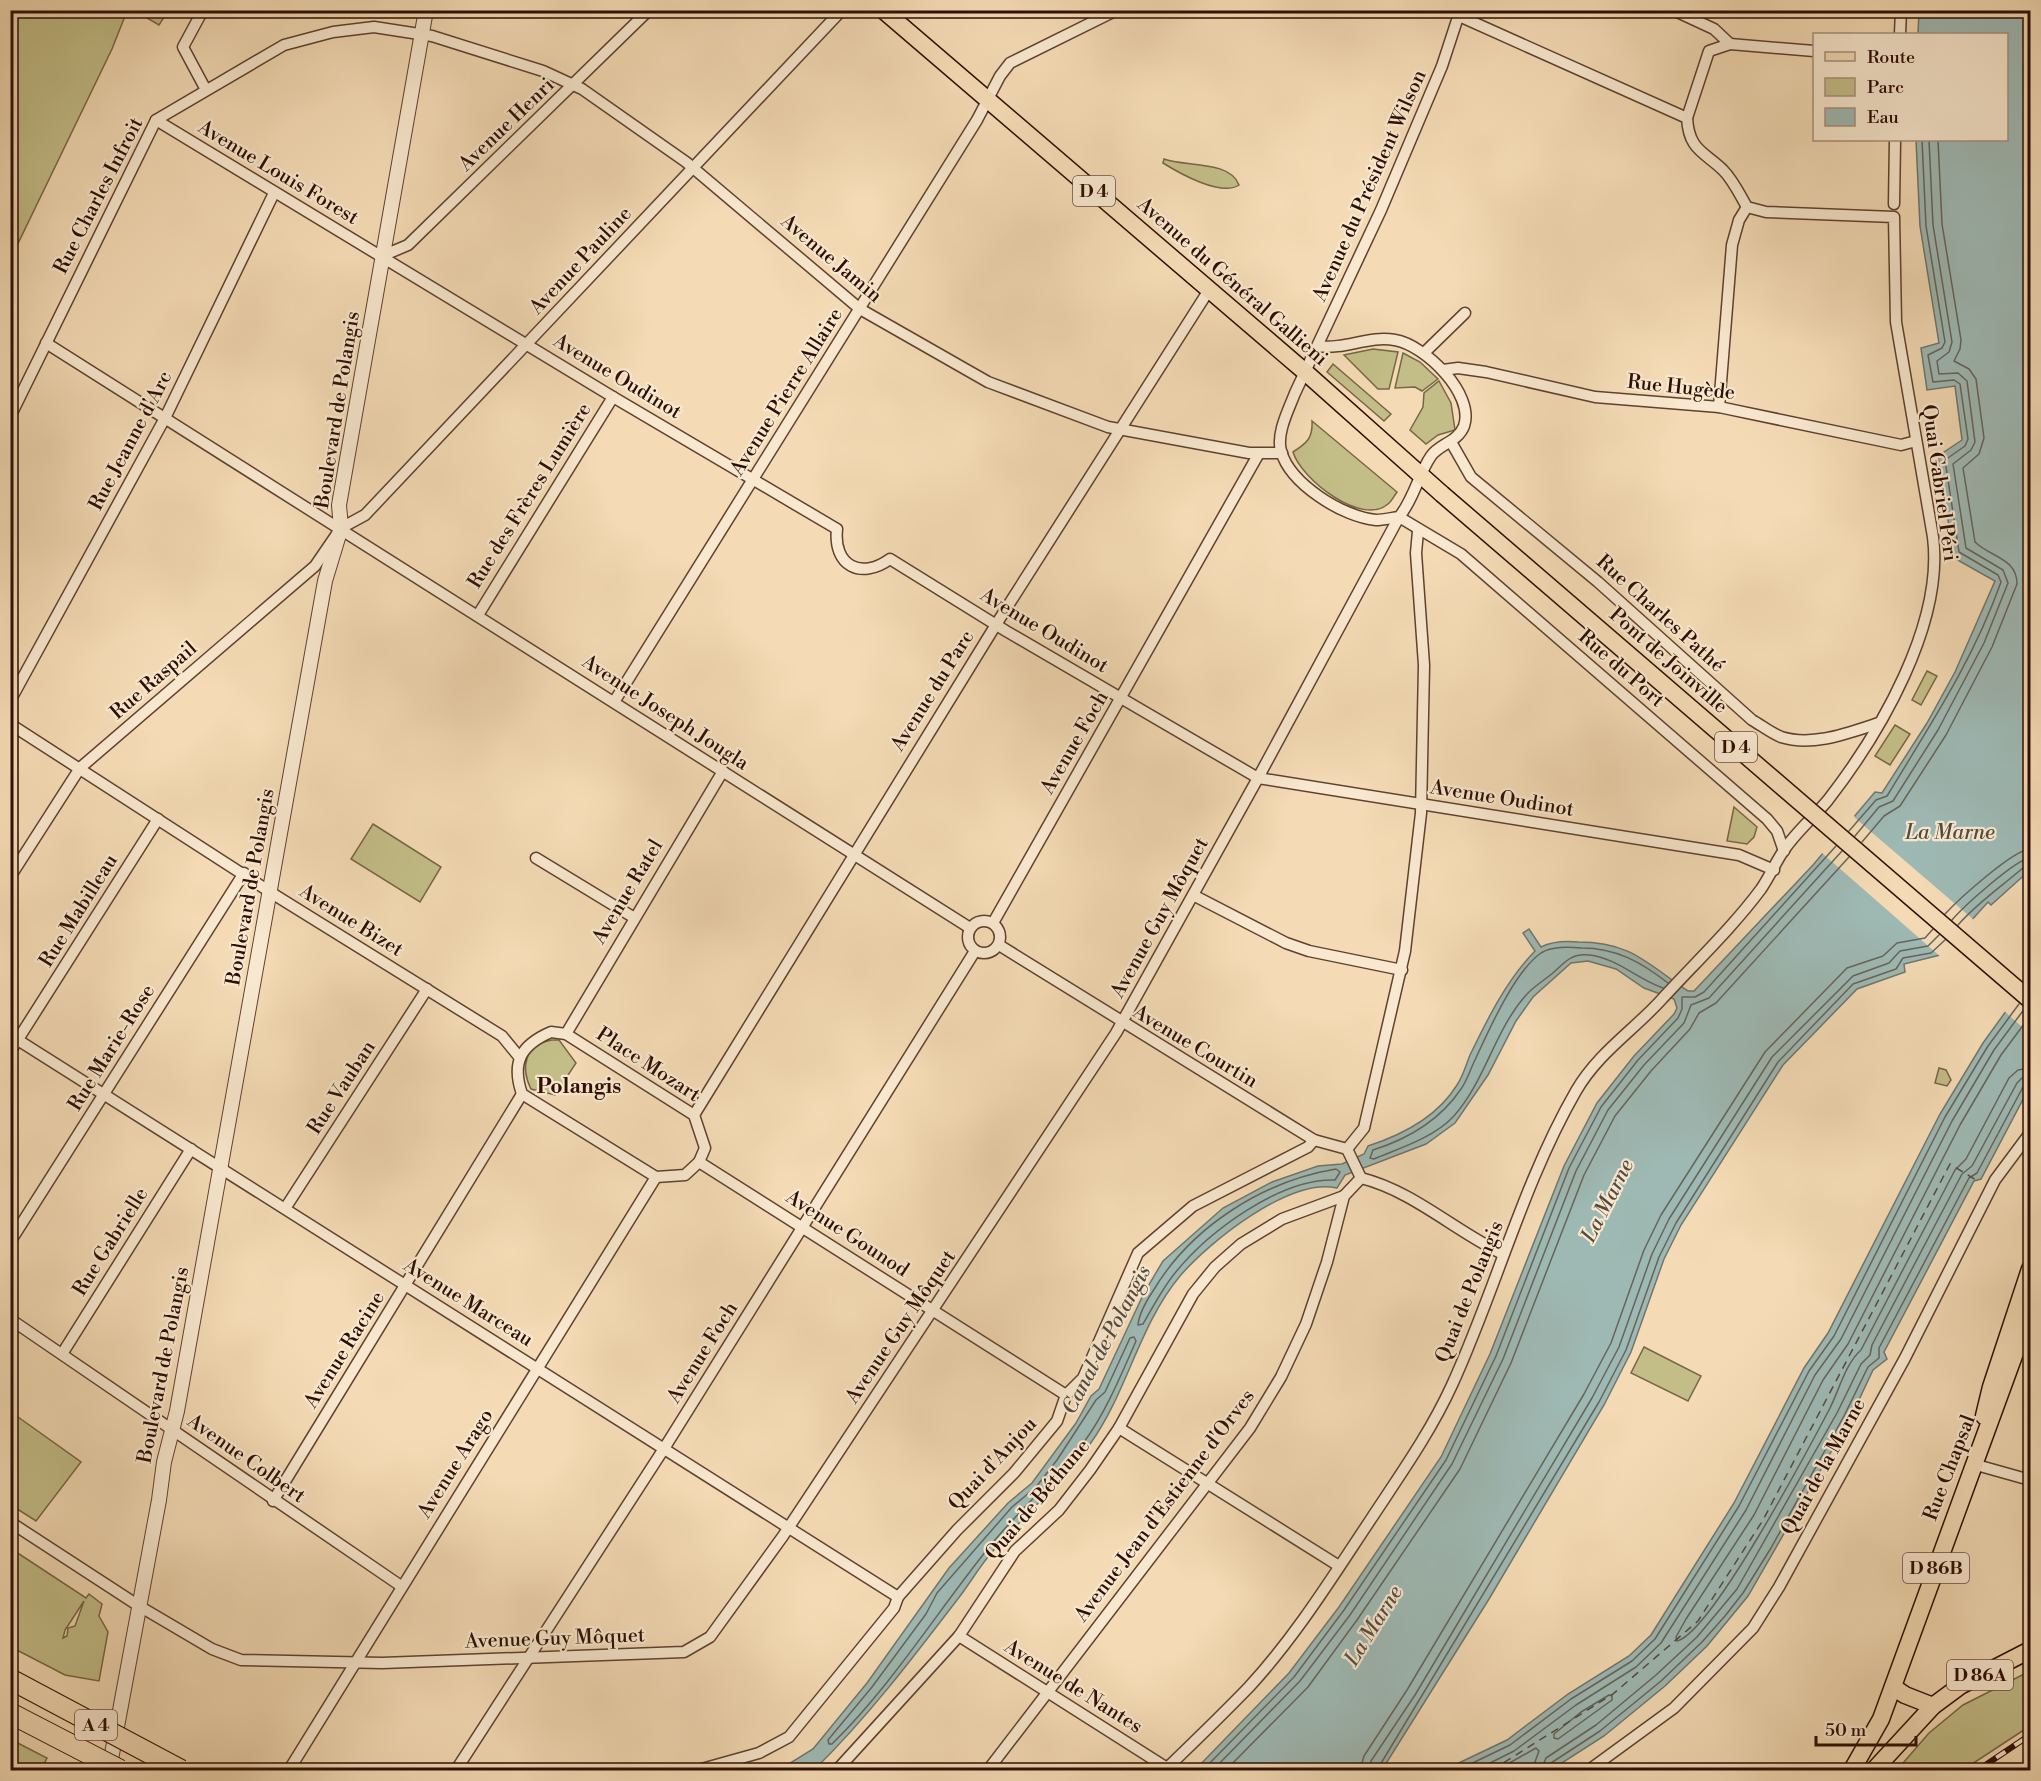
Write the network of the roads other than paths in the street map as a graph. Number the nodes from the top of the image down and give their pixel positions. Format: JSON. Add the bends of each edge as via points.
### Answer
{"nodes":[{"id":1,"x":203,"y":10,"type":"edge"},
{"id":2,"x":426,"y":10,"type":"edge"},
{"id":3,"x":649,"y":10,"type":"edge"},
{"id":4,"x":842,"y":10,"type":"edge"},
{"id":5,"x":883,"y":10,"type":"edge"},
{"id":6,"x":1117,"y":10,"type":"edge"},
{"id":7,"x":1673,"y":10,"type":"edge"},
{"id":8,"x":1901,"y":10,"type":"edge"},
{"id":9,"x":1457,"y":12,"type":"edge"},
{"id":10,"x":1900,"y":33,"type":"edge"},
{"id":11,"x":421,"y":34,"type":"junction"},
{"id":12,"x":1730,"y":44,"type":"junction"},
{"id":13,"x":1813,"y":51,"type":"edge"},
{"id":14,"x":574,"y":84,"type":"junction"},
{"id":15,"x":206,"y":90,"type":"junction"},
{"id":16,"x":987,"y":99,"type":"junction"},
{"id":17,"x":1687,"y":118,"type":"junction"},
{"id":18,"x":156,"y":120,"type":"junction"},
{"id":19,"x":1895,"y":141,"type":"edge"},
{"id":20,"x":693,"y":167,"type":"junction"},
{"id":21,"x":274,"y":193,"type":"junction"},
{"id":22,"x":1894,"y":204,"type":"dead end"},
{"id":23,"x":1747,"y":207,"type":"junction"},
{"id":24,"x":382,"y":256,"type":"junction"},
{"id":25,"x":1209,"y":290,"type":"junction"},
{"id":26,"x":860,"y":309,"type":"junction"},
{"id":27,"x":1465,"y":313,"type":"dead end"},
{"id":28,"x":46,"y":343,"type":"junction"},
{"id":29,"x":528,"y":344,"type":"junction"},
{"id":30,"x":1318,"y":346,"type":"junction"},
{"id":31,"x":1425,"y":352,"type":"junction"},
{"id":32,"x":1443,"y":370,"type":"junction"},
{"id":33,"x":1304,"y":372,"type":"junction"},
{"id":34,"x":613,"y":397,"type":"junction"},
{"id":35,"x":1719,"y":407,"type":"junction"},
{"id":36,"x":10,"y":417,"type":"edge"},
{"id":37,"x":165,"y":418,"type":"junction"},
{"id":38,"x":1120,"y":430,"type":"junction"},
{"id":39,"x":1916,"y":441,"type":"junction"},
{"id":40,"x":1451,"y":442,"type":"junction"},
{"id":41,"x":1282,"y":453,"type":"junction"},
{"id":42,"x":1258,"y":455,"type":"junction"},
{"id":43,"x":1423,"y":475,"type":"junction"},
{"id":44,"x":754,"y":478,"type":"junction"},
{"id":45,"x":1442,"y":494,"type":"joint"},
{"id":46,"x":1399,"y":517,"type":"junction"},
{"id":47,"x":341,"y":528,"type":"junction"},
{"id":48,"x":1418,"y":531,"type":"junction"},
{"id":49,"x":478,"y":615,"type":"junction"},
{"id":50,"x":997,"y":623,"type":"junction"},
{"id":51,"x":1122,"y":699,"type":"junction"},
{"id":52,"x":10,"y":701,"type":"edge"},
{"id":53,"x":614,"y":702,"type":"junction"},
{"id":54,"x":1879,"y":723,"type":"junction"},
{"id":55,"x":10,"y":724,"type":"edge"},
{"id":56,"x":80,"y":768,"type":"junction"},
{"id":57,"x":723,"y":771,"type":"junction"},
{"id":58,"x":1258,"y":778,"type":"junction"},
{"id":59,"x":1422,"y":804,"type":"junction"},
{"id":60,"x":158,"y":819,"type":"junction"},
{"id":61,"x":1804,"y":828,"type":"joint"},
{"id":62,"x":1784,"y":851,"type":"junction"},
{"id":63,"x":853,"y":855,"type":"junction"},
{"id":64,"x":536,"y":858,"type":"dead end"},
{"id":65,"x":1774,"y":870,"type":"junction"},
{"id":66,"x":244,"y":873,"type":"junction"},
{"id":67,"x":10,"y":877,"type":"edge"},
{"id":68,"x":270,"y":891,"type":"junction"},
{"id":69,"x":1193,"y":896,"type":"junction"},
{"id":70,"x":633,"y":917,"type":"junction"},
{"id":71,"x":993,"y":923,"type":"junction"},
{"id":72,"x":970,"y":928,"type":"junction"},
{"id":73,"x":999,"y":945,"type":"junction"},
{"id":74,"x":975,"y":951,"type":"junction"},
{"id":75,"x":1402,"y":970,"type":"junction"},
{"id":76,"x":427,"y":989,"type":"junction"},
{"id":77,"x":2031,"y":1000,"type":"edge"},
{"id":78,"x":1122,"y":1023,"type":"junction"},
{"id":79,"x":566,"y":1034,"type":"junction"},
{"id":80,"x":14,"y":1037,"type":"edge"},
{"id":81,"x":10,"y":1052,"type":"edge"},
{"id":82,"x":519,"y":1058,"type":"junction"},
{"id":83,"x":104,"y":1093,"type":"junction"},
{"id":84,"x":522,"y":1094,"type":"junction"},
{"id":85,"x":694,"y":1115,"type":"junction"},
{"id":86,"x":2031,"y":1133,"type":"edge"},
{"id":87,"x":1314,"y":1140,"type":"junction"},
{"id":88,"x":191,"y":1149,"type":"junction"},
{"id":89,"x":1347,"y":1149,"type":"junction"},
{"id":90,"x":699,"y":1162,"type":"junction"},
{"id":91,"x":221,"y":1167,"type":"junction"},
{"id":92,"x":656,"y":1177,"type":"junction"},
{"id":93,"x":1361,"y":1178,"type":"junction"},
{"id":94,"x":1344,"y":1196,"type":"junction"},
{"id":95,"x":286,"y":1207,"type":"junction"},
{"id":96,"x":803,"y":1228,"type":"junction"},
{"id":97,"x":10,"y":1242,"type":"edge"},
{"id":98,"x":1503,"y":1254,"type":"junction"},
{"id":99,"x":2031,"y":1269,"type":"edge"},
{"id":100,"x":406,"y":1285,"type":"junction"},
{"id":101,"x":934,"y":1311,"type":"junction"},
{"id":102,"x":2031,"y":1312,"type":"edge"},
{"id":103,"x":10,"y":1319,"type":"edge"},
{"id":104,"x":62,"y":1354,"type":"junction"},
{"id":105,"x":537,"y":1367,"type":"junction"},
{"id":106,"x":1066,"y":1395,"type":"junction"},
{"id":107,"x":1119,"y":1428,"type":"junction"},
{"id":108,"x":173,"y":1430,"type":"junction"},
{"id":109,"x":665,"y":1447,"type":"junction"},
{"id":110,"x":1976,"y":1457,"type":"junction"},
{"id":111,"x":2031,"y":1480,"type":"edge"},
{"id":112,"x":1208,"y":1484,"type":"junction"},
{"id":113,"x":273,"y":1501,"type":"junction"},
{"id":114,"x":10,"y":1522,"type":"edge"},
{"id":115,"x":789,"y":1527,"type":"junction"},
{"id":116,"x":1339,"y":1566,"type":"junction"},
{"id":117,"x":401,"y":1586,"type":"junction"},
{"id":118,"x":898,"y":1597,"type":"junction"},
{"id":119,"x":139,"y":1606,"type":"junction"},
{"id":120,"x":959,"y":1636,"type":"junction"},
{"id":121,"x":2031,"y":1650,"type":"edge"},
{"id":122,"x":529,"y":1659,"type":"junction"},
{"id":123,"x":355,"y":1663,"type":"junction"},
{"id":124,"x":10,"y":1679,"type":"edge"},
{"id":125,"x":1893,"y":1688,"type":"junction"},
{"id":126,"x":1047,"y":1692,"type":"junction"},
{"id":127,"x":1933,"y":1706,"type":"junction"},
{"id":128,"x":10,"y":1713,"type":"edge"},
{"id":129,"x":1166,"y":1769,"type":"edge"},
{"id":130,"x":109,"y":1770,"type":"edge"},
{"id":131,"x":120,"y":1770,"type":"edge"},
{"id":132,"x":182,"y":1770,"type":"edge"},
{"id":133,"x":289,"y":1770,"type":"edge"},
{"id":134,"x":456,"y":1770,"type":"edge"},
{"id":135,"x":698,"y":1770,"type":"edge"},
{"id":136,"x":837,"y":1770,"type":"edge"},
{"id":137,"x":988,"y":1770,"type":"edge"},
{"id":138,"x":1589,"y":1770,"type":"edge"},
{"id":139,"x":1852,"y":1770,"type":"edge"},
{"id":140,"x":1874,"y":1770,"type":"edge"}],
"edges":[{"from":1,"to":15,"type":"street","via":[[183,47]]},
{"from":2,"to":11,"type":"street","name":"Boulevard de Polangis"},
{"from":3,"to":14,"type":"street","name":"Avenue Henri"},
{"from":4,"to":20,"type":"street","name":"Avenue Pauline"},
{"from":5,"to":16,"type":"main road","name":"Avenue du Général Gallieni","number":"D 4"},
{"from":6,"to":16,"type":"street","name":"Avenue Pierre Allaire","via":[[1010,63]]},
{"from":7,"to":12,"type":"street","via":[[1714,29]]},
{"from":8,"to":10,"type":"street"},
{"from":9,"to":17,"type":"street"},
{"from":9,"to":30,"type":"street","name":"Avenue du Président Wilson","via":[[1443,66]]},
{"from":11,"to":14,"type":"street","name":"Avenue Jamin"},
{"from":11,"to":15,"type":"street","name":"Rue Charles Infroit","via":[[374,27],[333,32],[284,45]]},
{"from":11,"to":24,"type":"street","name":"Boulevard de Polangis"},
{"from":12,"to":13,"type":"street"},
{"from":12,"to":17,"type":"street","via":[[1709,51]]},
{"from":14,"to":20,"type":"street","name":"Avenue Jamin"},
{"from":14,"to":24,"type":"street","name":"Avenue Henri","via":[[408,245]]},
{"from":15,"to":18,"type":"street","name":"Rue Charles Infroit"},
{"from":16,"to":25,"type":"main road","name":"Avenue du Général Gallieni","number":"D 4"},
{"from":16,"to":26,"type":"street","name":"Avenue Pierre Allaire"},
{"from":17,"to":23,"type":"street","via":[[1688,134],[1697,151],[1725,172]]},
{"from":18,"to":21,"type":"street","name":"Avenue Louis Forest"},
{"from":18,"to":28,"type":"street","name":"Rue Charles Infroit"},
{"from":19,"to":22,"type":"street"},
{"from":20,"to":26,"type":"street","name":"Avenue Jamin"},
{"from":20,"to":29,"type":"street","name":"Avenue Pauline"},
{"from":21,"to":24,"type":"street","name":"Avenue Louis Forest"},
{"from":21,"to":37,"type":"street","name":"Rue Jeanne d'Arc"},
{"from":23,"to":35,"type":"street","via":[[1732,245]]},
{"from":23,"to":39,"type":"street","name":"Quai Gabriel Péri","via":[[1766,212],[1894,217],[1896,322]]},
{"from":24,"to":29,"type":"street","name":"Avenue Oudinot"},
{"from":24,"to":47,"type":"street","name":"Boulevard de Polangis","via":[[339,505]]},
{"from":25,"to":33,"type":"main road","name":"Avenue du Général Gallieni","number":"D 4"},
{"from":25,"to":38,"type":"street","name":"Avenue du Parc"},
{"from":26,"to":38,"type":"street","name":"Avenue Jamin","via":[[988,382]]},
{"from":26,"to":44,"type":"street","name":"Avenue Pierre Allaire"},
{"from":27,"to":31,"type":"street"},
{"from":28,"to":36,"type":"street","name":"Rue Charles Infroit"},
{"from":28,"to":37,"type":"street","name":"Avenue Joseph Jougla"},
{"from":29,"to":34,"type":"street","name":"Avenue Oudinot"},
{"from":29,"to":47,"type":"street","name":"Avenue Pauline","via":[[365,515]]},
{"from":30,"to":31,"type":"street","via":[[1332,348],[1386,338]]},
{"from":30,"to":33,"type":"street","name":"Avenue du Président Wilson"},
{"from":31,"to":32,"type":"street"},
{"from":32,"to":35,"type":"street","name":"Rue Hugède","via":[[1467,369],[1595,397]]},
{"from":32,"to":40,"type":"street","via":[[1461,402],[1465,423]]},
{"from":33,"to":41,"type":"street","name":"Avenue du Président Wilson","via":[[1284,422]]},
{"from":33,"to":43,"type":"main road","name":"Avenue du Général Gallieni","number":"D 4"},
{"from":34,"to":44,"type":"street","name":"Avenue Oudinot"},
{"from":34,"to":49,"type":"street","name":"Rue des Frères Lumière"},
{"from":35,"to":39,"type":"street","name":"Rue Hugède","via":[[1901,445]]},
{"from":37,"to":47,"type":"street","name":"Avenue Joseph Jougla"},
{"from":37,"to":52,"type":"street","name":"Rue Jeanne d'Arc"},
{"from":38,"to":42,"type":"street","name":"Avenue Jamin"},
{"from":38,"to":50,"type":"street","name":"Avenue du Parc"},
{"from":39,"to":54,"type":"street","name":"Quai Gabriel Péri","via":[[1936,562],[1926,622]]},
{"from":40,"to":43,"type":"street","name":"Avenue Guy Môquet","via":[[1431,455]]},
{"from":40,"to":54,"type":"street","name":"Rue Charles Pathé","via":[[1471,477],[1677,650],[1691,668],[1752,720],[1782,737],[1810,740]]},
{"from":41,"to":42,"type":"street","name":"Avenue Jamin"},
{"from":41,"to":46,"type":"street","via":[[1308,487],[1334,505],[1370,519]]},
{"from":42,"to":51,"type":"street","name":"Avenue Foch"},
{"from":43,"to":45,"type":"main road","name":"Avenue du Général Gallieni","number":"D 4"},
{"from":43,"to":46,"type":"street","name":"Avenue Guy Môquet"},
{"from":44,"to":50,"type":"street","name":"Avenue Oudinot","via":[[837,529],[835,544],[850,566],[866,570],[890,559]]},
{"from":44,"to":53,"type":"street","name":"Avenue Pierre Allaire"},
{"from":45,"to":77,"type":"main road","name":"Pont de Joinville","number":"D 4","bridge":true},
{"from":46,"to":48,"type":"street","name":"Rue du Port"},
{"from":46,"to":58,"type":"street","name":"Avenue Guy Môquet"},
{"from":47,"to":49,"type":"street","name":"Avenue Joseph Jougla"},
{"from":47,"to":56,"type":"street","name":"Rue Raspail","via":[[315,566]]},
{"from":47,"to":68,"type":"street","name":"Boulevard de Polangis","via":[[325,581]]},
{"from":48,"to":59,"type":"street","via":[[1424,665]]},
{"from":48,"to":62,"type":"street","name":"Rue du Port","via":[[1438,538],[1461,554],[1767,819],[1777,831]]},
{"from":49,"to":53,"type":"street","name":"Avenue Joseph Jougla"},
{"from":50,"to":51,"type":"street","name":"Avenue Oudinot"},
{"from":50,"to":63,"type":"street","name":"Avenue du Parc"},
{"from":51,"to":58,"type":"street","name":"Avenue Oudinot"},
{"from":51,"to":71,"type":"street","name":"Avenue Foch"},
{"from":53,"to":57,"type":"street","name":"Avenue Joseph Jougla"},
{"from":54,"to":61,"type":"street","name":"Quai Gabriel Péri","via":[[1837,788]]},
{"from":55,"to":56,"type":"street","name":"Avenue Bizet"},
{"from":56,"to":60,"type":"street","name":"Avenue Bizet"},
{"from":56,"to":67,"type":"street","name":"Rue Raspail"},
{"from":57,"to":63,"type":"street","name":"Avenue Joseph Jougla"},
{"from":57,"to":70,"type":"street","name":"Avenue Ratel"},
{"from":58,"to":59,"type":"street","name":"Avenue Oudinot"},
{"from":58,"to":69,"type":"street","name":"Avenue Guy Môquet"},
{"from":59,"to":65,"type":"street","name":"Avenue Oudinot","via":[[1739,855]]},
{"from":59,"to":75,"type":"street"},
{"from":60,"to":66,"type":"street","name":"Avenue Bizet"},
{"from":60,"to":80,"type":"street","name":"Rue Mabilleau"},
{"from":61,"to":62,"type":"street","name":"Quai de Polangis"},
{"from":62,"to":65,"type":"street","name":"Quai de Polangis"},
{"from":63,"to":72,"type":"street","name":"Avenue Joseph Jougla"},
{"from":63,"to":85,"type":"street","name":"Avenue du Parc"},
{"from":64,"to":70,"type":"street"},
{"from":65,"to":98,"type":"street","name":"Quai de Polangis","via":[[1754,898],[1659,1003],[1596,1063],[1554,1134]]},
{"from":66,"to":68,"type":"street","name":"Avenue Bizet"},
{"from":66,"to":83,"type":"street","name":"Rue Marie-Rose"},
{"from":68,"to":76,"type":"street","name":"Avenue Bizet"},
{"from":68,"to":91,"type":"street","name":"Boulevard de Polangis"},
{"from":69,"to":75,"type":"street","via":[[1286,943]]},
{"from":69,"to":78,"type":"street","name":"Avenue Guy Môquet"},
{"from":70,"to":79,"type":"street","name":"Avenue Ratel"},
{"from":71,"to":72,"type":"street","via":[[985,921]]},
{"from":71,"to":73,"type":"street","via":[[999,930]]},
{"from":72,"to":74,"type":"street","via":[[968,938]]},
{"from":73,"to":74,"type":"street","via":[[985,954]]},
{"from":73,"to":78,"type":"street","name":"Avenue Courtin"},
{"from":74,"to":96,"type":"street","name":"Avenue Foch"},
{"from":75,"to":89,"type":"street","via":[[1364,1128]]},
{"from":76,"to":82,"type":"street","name":"Avenue Bizet","via":[[502,1036]]},
{"from":76,"to":95,"type":"street","name":"Rue Vauban"},
{"from":78,"to":87,"type":"street","name":"Avenue Courtin"},
{"from":78,"to":101,"type":"street","name":"Avenue Guy Môquet"},
{"from":79,"to":82,"type":"street","name":"Place Mozart","via":[[551,1032],[539,1037]]},
{"from":79,"to":85,"type":"street","name":"Place Mozart"},
{"from":80,"to":81,"type":"street","name":"Rue Mabilleau"},
{"from":80,"to":83,"type":"street","name":"Avenue Marceau"},
{"from":82,"to":84,"type":"street"},
{"from":83,"to":88,"type":"street","name":"Avenue Marceau"},
{"from":83,"to":97,"type":"street","name":"Rue Marie-Rose"},
{"from":84,"to":92,"type":"street"},
{"from":84,"to":100,"type":"street","name":"Avenue Racine"},
{"from":85,"to":90,"type":"street","name":"Place Mozart","via":[[705,1148]]},
{"from":86,"to":138,"type":"street","name":"Quai de la Marne","via":[[1995,1180],[1905,1358],[1753,1628],[1674,1708]]},
{"from":87,"to":89,"type":"street","name":"Avenue Courtin"},
{"from":87,"to":106,"type":"street","name":"Quai d'Anjou","via":[[1308,1147],[1193,1206],[1138,1253],[1083,1378]]},
{"from":88,"to":91,"type":"street","name":"Avenue Marceau"},
{"from":88,"to":104,"type":"street","name":"Rue Gabrielle"},
{"from":89,"to":93,"type":"street"},
{"from":90,"to":92,"type":"street","via":[[685,1175]]},
{"from":90,"to":96,"type":"street","name":"Avenue Gounod"},
{"from":91,"to":95,"type":"street","name":"Avenue Marceau"},
{"from":91,"to":108,"type":"street","name":"Boulevard de Polangis"},
{"from":92,"to":105,"type":"street","name":"Avenue Arago"},
{"from":93,"to":94,"type":"street","name":"Avenue Jean d'Estienne d'Orves"},
{"from":93,"to":98,"type":"street","via":[[1386,1184]]},
{"from":94,"to":107,"type":"street","name":"Quai de Béthune","via":[[1282,1219],[1241,1244],[1215,1268],[1187,1304]]},
{"from":94,"to":112,"type":"street","name":"Avenue Jean d'Estienne d'Orves","via":[[1306,1324],[1281,1377],[1250,1428]]},
{"from":95,"to":100,"type":"street","name":"Avenue Marceau"},
{"from":96,"to":101,"type":"street","name":"Avenue Gounod"},
{"from":96,"to":109,"type":"street","name":"Avenue Foch"},
{"from":98,"to":116,"type":"street","name":"Quai de Polangis","via":[[1453,1383],[1428,1432]]},
{"from":99,"to":110,"type":"main road","via":[[1991,1387]]},
{"from":100,"to":105,"type":"street","name":"Avenue Marceau"},
{"from":100,"to":113,"type":"street","name":"Avenue Racine"},
{"from":101,"to":106,"type":"street","name":"Avenue Gounod"},
{"from":101,"to":115,"type":"street","name":"Avenue Guy Môquet"},
{"from":102,"to":110,"type":"main road","name":"Rue Chapsal","number":"D 86B"},
{"from":103,"to":104,"type":"street","name":"Avenue Colbert"},
{"from":104,"to":108,"type":"street","name":"Avenue Colbert"},
{"from":105,"to":109,"type":"street","name":"Avenue Marceau"},
{"from":105,"to":117,"type":"street","name":"Avenue Arago"},
{"from":106,"to":118,"type":"street","name":"Quai d'Anjou","via":[[1057,1421],[1014,1473]]},
{"from":107,"to":112,"type":"street"},
{"from":107,"to":120,"type":"street","name":"Quai de Béthune","via":[[1059,1510],[1015,1551]]},
{"from":108,"to":113,"type":"street","name":"Avenue Colbert"},
{"from":108,"to":119,"type":"street","name":"Boulevard de Polangis"},
{"from":109,"to":115,"type":"street","name":"Avenue Marceau"},
{"from":109,"to":122,"type":"street","name":"Avenue Foch"},
{"from":110,"to":111,"type":"street"},
{"from":110,"to":125,"type":"main road","name":"Rue Chapsal","number":"D 86B"},
{"from":112,"to":116,"type":"street"},
{"from":112,"to":126,"type":"street","name":"Avenue Jean d'Estienne d'Orves"},
{"from":113,"to":117,"type":"street","name":"Avenue Colbert"},
{"from":114,"to":119,"type":"street","name":"Avenue Guy Môquet"},
{"from":115,"to":118,"type":"street","name":"Avenue Marceau"},
{"from":115,"to":122,"type":"street","name":"Avenue Guy Môquet","via":[[710,1637],[684,1652]]},
{"from":116,"to":129,"type":"street","name":"Quai de Polangis","via":[[1251,1685]]},
{"from":117,"to":123,"type":"street","name":"Avenue Arago"},
{"from":118,"to":135,"type":"street","name":"Quai d'Anjou","via":[[861,1651],[789,1737],[759,1753]]},
{"from":119,"to":123,"type":"street","name":"Avenue Guy Môquet","via":[[212,1649],[241,1660]]},
{"from":119,"to":130,"type":"street","name":"Boulevard de Polangis"},
{"from":120,"to":126,"type":"street","name":"Avenue de Nantes"},
{"from":120,"to":136,"type":"street","name":"Quai de Béthune"},
{"from":121,"to":127,"type":"main road","number":"D 86A","via":[[1960,1686]]},
{"from":122,"to":123,"type":"street","name":"Avenue Guy Môquet"},
{"from":122,"to":134,"type":"street","name":"Avenue Foch"},
{"from":123,"to":133,"type":"street","name":"Avenue Arago"},
{"from":124,"to":132,"type":"highway","number":"A 4","bridge":true},
{"from":125,"to":127,"type":"main road"},
{"from":125,"to":139,"type":"main road","name":"Rue Chapsal","via":[[1875,1731]]},
{"from":126,"to":129,"type":"street","name":"Avenue de Nantes"},
{"from":126,"to":137,"type":"street","name":"Avenue Jean d'Estienne d'Orves"},
{"from":127,"to":140,"type":"main road"},
{"from":128,"to":131,"type":"highway","number":"A 4","bridge":true}]}
